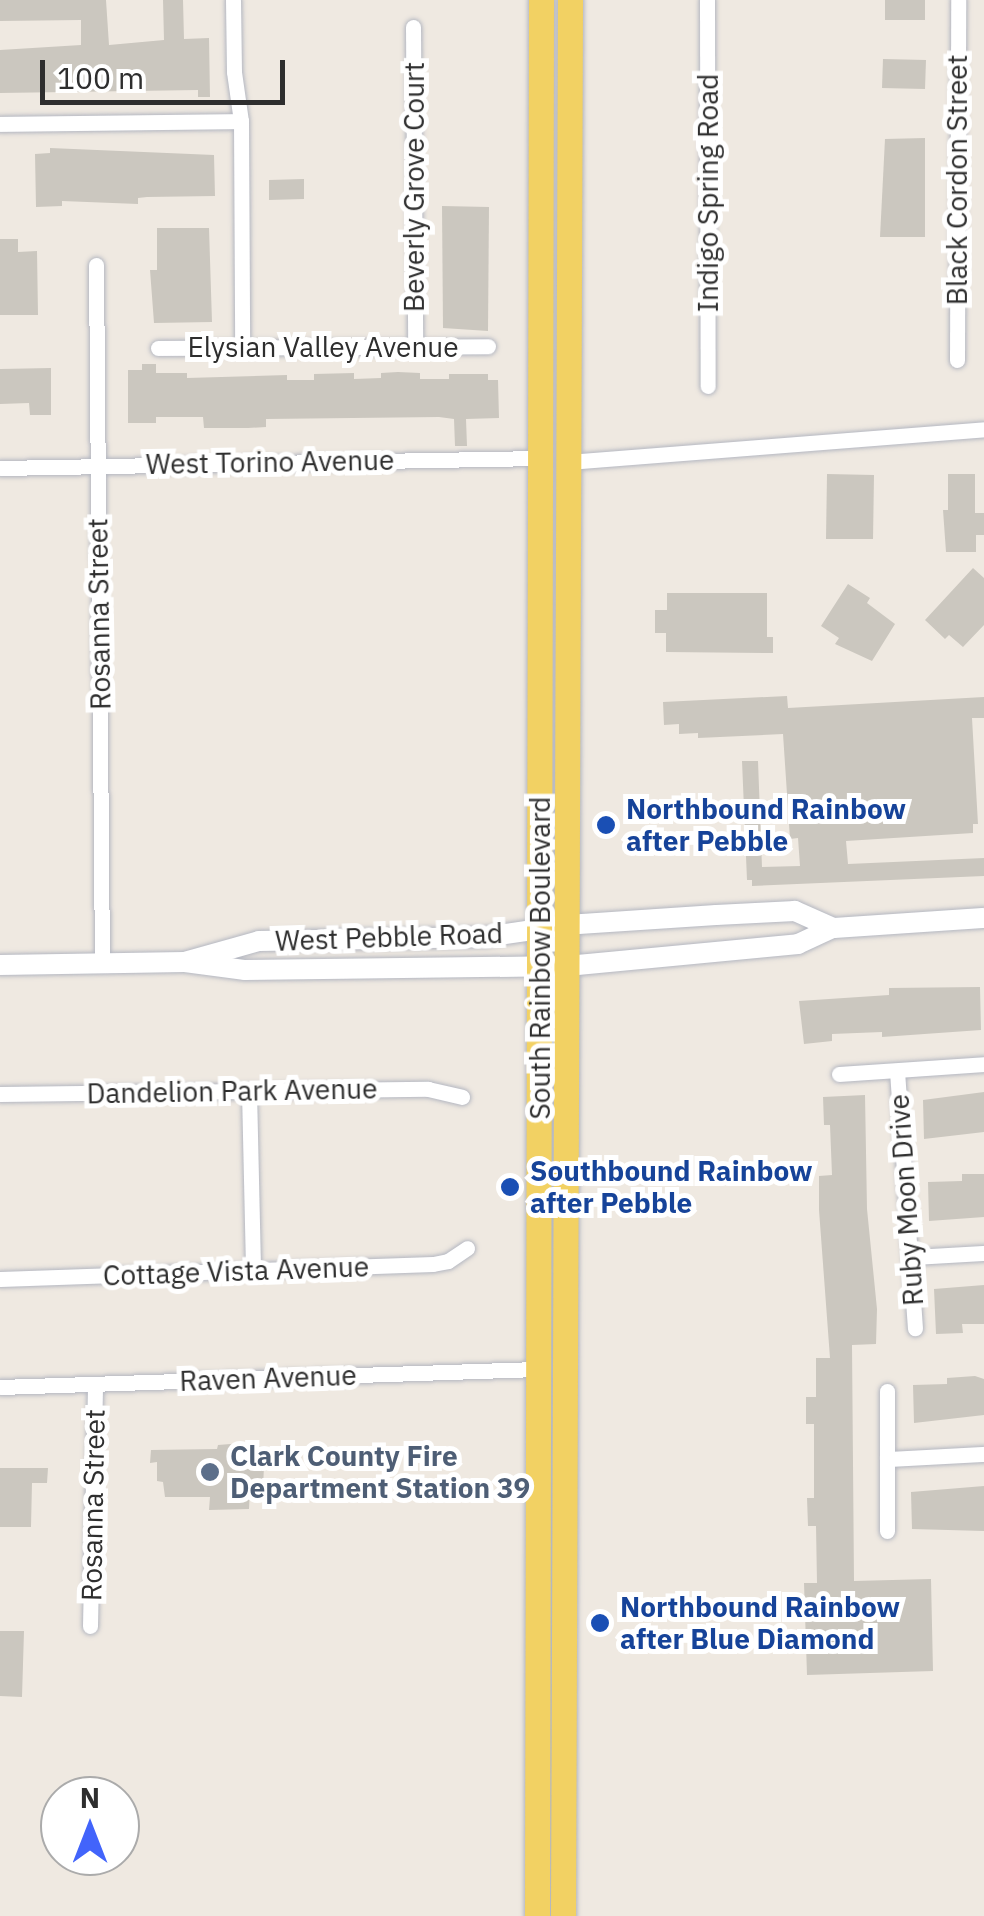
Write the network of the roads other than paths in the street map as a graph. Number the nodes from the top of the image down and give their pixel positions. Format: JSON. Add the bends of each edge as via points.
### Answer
{"nodes":[{"id":1,"x":233,"y":0,"type":"edge"},
{"id":2,"x":541,"y":0,"type":"edge"},
{"id":3,"x":555,"y":0,"type":"edge"},
{"id":4,"x":570,"y":0,"type":"edge"},
{"id":5,"x":707,"y":0,"type":"edge"},
{"id":6,"x":958,"y":0,"type":"edge"},
{"id":7,"x":413,"y":27,"type":"dead end"},
{"id":8,"x":570,"y":110,"type":"junction"},
{"id":9,"x":240,"y":121,"type":"junction"},
{"id":10,"x":0,"y":124,"type":"edge"},
{"id":11,"x":96,"y":265,"type":"dead end"},
{"id":12,"x":415,"y":346,"type":"junction"},
{"id":13,"x":488,"y":346,"type":"dead end"},
{"id":14,"x":158,"y":348,"type":"dead end"},
{"id":15,"x":242,"y":348,"type":"junction"},
{"id":16,"x":541,"y":357,"type":"junction"},
{"id":17,"x":957,"y":360,"type":"dead end"},
{"id":18,"x":708,"y":386,"type":"dead end"},
{"id":19,"x":984,"y":429,"type":"edge"},
{"id":20,"x":541,"y":458,"type":"junction"},
{"id":21,"x":568,"y":462,"type":"junction"},
{"id":22,"x":98,"y":465,"type":"junction"},
{"id":23,"x":0,"y":468,"type":"edge"},
{"id":24,"x":568,"y":623,"type":"junction"},
{"id":25,"x":984,"y":918,"type":"edge"},
{"id":26,"x":568,"y":924,"type":"junction"},
{"id":27,"x":833,"y":928,"type":"junction"},
{"id":28,"x":542,"y":930,"type":"junction"},
{"id":29,"x":102,"y":962,"type":"junction"},
{"id":30,"x":185,"y":962,"type":"junction"},
{"id":31,"x":0,"y":965,"type":"edge"},
{"id":32,"x":555,"y":967,"type":"junction"},
{"id":33,"x":984,"y":1064,"type":"edge"},
{"id":34,"x":897,"y":1071,"type":"junction"},
{"id":35,"x":838,"y":1074,"type":"dead end"},
{"id":36,"x":249,"y":1091,"type":"junction"},
{"id":37,"x":0,"y":1094,"type":"edge"},
{"id":38,"x":462,"y":1098,"type":"dead end"},
{"id":39,"x":467,"y":1248,"type":"dead end"},
{"id":40,"x":984,"y":1253,"type":"edge"},
{"id":41,"x":912,"y":1257,"type":"junction"},
{"id":42,"x":253,"y":1270,"type":"junction"},
{"id":43,"x":0,"y":1279,"type":"edge"},
{"id":44,"x":536,"y":1295,"type":"junction"},
{"id":45,"x":914,"y":1328,"type":"dead end"},
{"id":46,"x":536,"y":1369,"type":"junction"},
{"id":47,"x":566,"y":1370,"type":"junction"},
{"id":48,"x":96,"y":1384,"type":"junction"},
{"id":49,"x":0,"y":1386,"type":"edge"},
{"id":50,"x":887,"y":1391,"type":"dead end"},
{"id":51,"x":565,"y":1444,"type":"junction"},
{"id":52,"x":984,"y":1454,"type":"edge"},
{"id":53,"x":887,"y":1459,"type":"junction"},
{"id":54,"x":887,"y":1531,"type":"dead end"},
{"id":55,"x":90,"y":1626,"type":"dead end"},
{"id":56,"x":536,"y":1916,"type":"edge"},
{"id":57,"x":563,"y":1916,"type":"edge"}],
"edges":[{"from":1,"to":9,"type":"street"},
{"from":2,"to":16,"type":"main road","name":"South Rainbow Boulevard"},
{"from":3,"to":8,"type":"main road","via":[[556,58]]},
{"from":4,"to":8,"type":"main road","name":"South Rainbow Boulevard"},
{"from":5,"to":18,"type":"street","name":"Indigo Spring Road"},
{"from":6,"to":17,"type":"street","name":"Black Cordon Street"},
{"from":7,"to":12,"type":"street","name":"Beverly Grove Court"},
{"from":8,"to":21,"type":"main road","name":"South Rainbow Boulevard"},
{"from":9,"to":10,"type":"street"},
{"from":9,"to":15,"type":"street"},
{"from":11,"to":22,"type":"street","name":"Rosanna Street"},
{"from":12,"to":13,"type":"street","name":"Elysian Valley Avenue"},
{"from":12,"to":15,"type":"street","name":"Elysian Valley Avenue"},
{"from":14,"to":15,"type":"street","name":"Elysian Valley Avenue"},
{"from":16,"to":20,"type":"main road","name":"South Rainbow Boulevard"},
{"from":16,"to":21,"type":"main road","via":[[554,379],[557,430]]},
{"from":19,"to":21,"type":"street"},
{"from":20,"to":22,"type":"street","name":"West Torino Avenue"},
{"from":20,"to":24,"type":"main road","via":[[556,508],[558,585]]},
{"from":20,"to":28,"type":"main road","name":"South Rainbow Boulevard"},
{"from":21,"to":24,"type":"main road","name":"South Rainbow Boulevard"},
{"from":22,"to":23,"type":"street","name":"West Torino Avenue"},
{"from":22,"to":29,"type":"street","name":"Rosanna Street"},
{"from":24,"to":26,"type":"main road","name":"South Rainbow Boulevard"},
{"from":25,"to":27,"type":"street","name":"West Pebble Road"},
{"from":26,"to":27,"type":"street","name":"West Pebble Road","via":[[796,911]]},
{"from":26,"to":28,"type":"street","name":"West Pebble Road"},
{"from":26,"to":32,"type":"main road","name":"South Rainbow Boulevard"},
{"from":27,"to":32,"type":"street","name":"West Pebble Road","via":[[798,944]]},
{"from":28,"to":30,"type":"street","name":"West Pebble Road","via":[[486,937],[259,940]]},
{"from":28,"to":32,"type":"main road","name":"South Rainbow Boulevard"},
{"from":29,"to":30,"type":"street","name":"West Pebble Road"},
{"from":29,"to":31,"type":"street","name":"West Pebble Road"},
{"from":30,"to":32,"type":"street","name":"West Pebble Road","via":[[246,970]]},
{"from":32,"to":44,"type":"main road","name":"South Rainbow Boulevard"},
{"from":32,"to":47,"type":"main road","name":"South Rainbow Boulevard"},
{"from":33,"to":34,"type":"street"},
{"from":34,"to":35,"type":"street"},
{"from":34,"to":41,"type":"street","name":"Ruby Moon Drive"},
{"from":36,"to":37,"type":"street","name":"Dandelion Park Avenue"},
{"from":36,"to":38,"type":"street","name":"Dandelion Park Avenue","via":[[428,1089]]},
{"from":36,"to":42,"type":"street"},
{"from":39,"to":42,"type":"street","name":"Cottage Vista Avenue","via":[[433,1264]]},
{"from":40,"to":41,"type":"street"},
{"from":41,"to":45,"type":"street","name":"Ruby Moon Drive"},
{"from":42,"to":43,"type":"street","name":"Cottage Vista Avenue"},
{"from":44,"to":46,"type":"main road","name":"South Rainbow Boulevard"},
{"from":44,"to":47,"type":"main road","via":[[552,1311],[552,1352]]},
{"from":46,"to":48,"type":"street","name":"Raven Avenue"},
{"from":46,"to":51,"type":"main road","via":[[550,1382],[551,1431]]},
{"from":46,"to":56,"type":"main road","name":"South Rainbow Boulevard"},
{"from":47,"to":51,"type":"main road","name":"South Rainbow Boulevard"},
{"from":48,"to":49,"type":"street","name":"Raven Avenue"},
{"from":48,"to":55,"type":"street","name":"Rosanna Street"},
{"from":50,"to":53,"type":"street"},
{"from":51,"to":57,"type":"main road","name":"South Rainbow Boulevard"},
{"from":52,"to":53,"type":"street"},
{"from":53,"to":54,"type":"street"}]}
